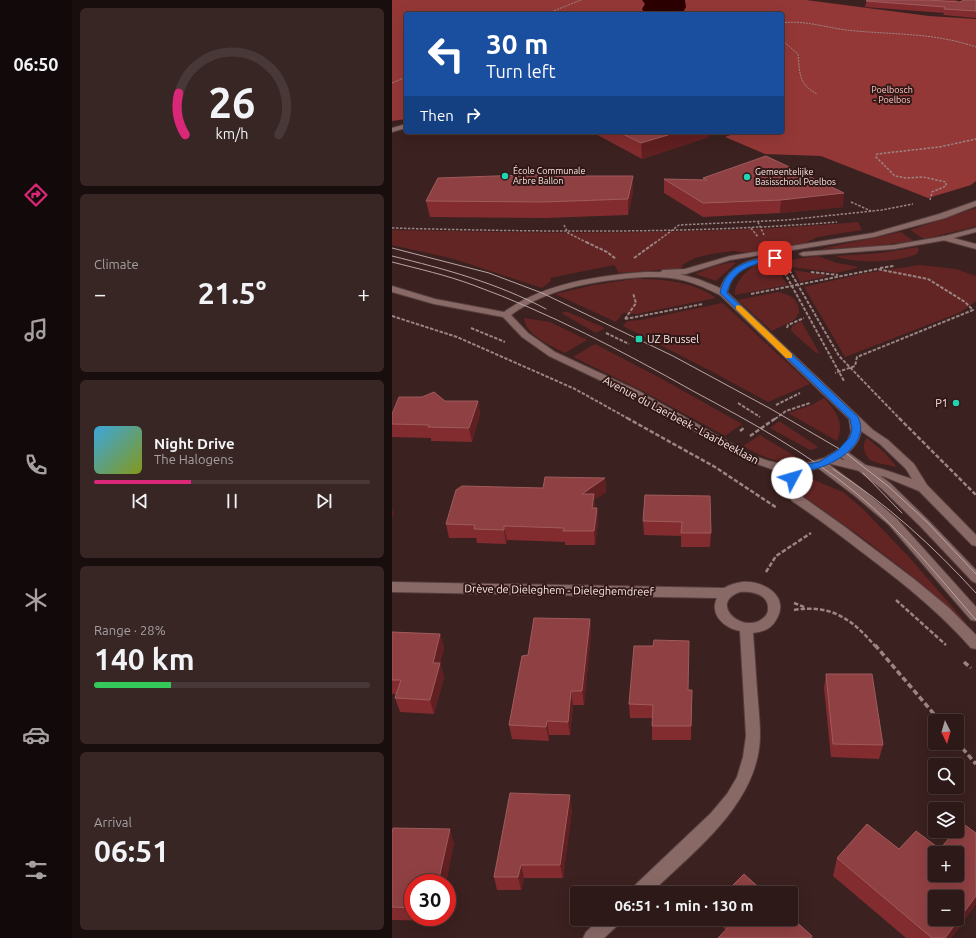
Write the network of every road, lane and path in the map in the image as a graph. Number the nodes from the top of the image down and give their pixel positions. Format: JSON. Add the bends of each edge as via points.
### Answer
{"nodes":[{"id":1,"x":581,"y":0,"type":"edge"},
{"id":2,"x":551,"y":12,"type":"edge"},
{"id":3,"x":784,"y":24,"type":"edge"},
{"id":4,"x":784,"y":41,"type":"edge"},
{"id":5,"x":976,"y":47,"type":"edge"},
{"id":6,"x":404,"y":79,"type":"edge"},
{"id":7,"x":392,"y":83,"type":"edge"},
{"id":8,"x":817,"y":94,"type":"dead end"},
{"id":9,"x":404,"y":127,"type":"edge"},
{"id":10,"x":392,"y":130,"type":"edge"},
{"id":11,"x":976,"y":139,"type":"edge"},
{"id":12,"x":937,"y":198,"type":"dead end"},
{"id":13,"x":930,"y":200,"type":"junction"},
{"id":14,"x":851,"y":202,"type":"dead end"},
{"id":15,"x":923,"y":202,"type":"dead end"},
{"id":16,"x":915,"y":203,"type":"dead end"},
{"id":17,"x":976,"y":203,"type":"edge"},
{"id":18,"x":871,"y":211,"type":"junction"},
{"id":19,"x":758,"y":222,"type":"junction"},
{"id":20,"x":837,"y":222,"type":"dead end"},
{"id":21,"x":564,"y":225,"type":"dead end"},
{"id":22,"x":392,"y":228,"type":"edge"},
{"id":23,"x":751,"y":228,"type":"junction"},
{"id":24,"x":760,"y":228,"type":"junction"},
{"id":25,"x":976,"y":230,"type":"edge"},
{"id":26,"x":566,"y":231,"type":"junction"},
{"id":27,"x":671,"y":231,"type":"junction"},
{"id":28,"x":946,"y":238,"type":"junction"},
{"id":29,"x":976,"y":247,"type":"edge"},
{"id":30,"x":772,"y":255,"type":"junction"},
{"id":31,"x":631,"y":260,"type":"dead end"},
{"id":32,"x":785,"y":261,"type":"dead end"},
{"id":33,"x":619,"y":262,"type":"dead end"},
{"id":34,"x":789,"y":269,"type":"junction"},
{"id":35,"x":796,"y":270,"type":"dead end"},
{"id":36,"x":811,"y":272,"type":"dead end"},
{"id":37,"x":663,"y":274,"type":"junction"},
{"id":38,"x":840,"y":276,"type":"junction"},
{"id":39,"x":800,"y":285,"type":"junction"},
{"id":40,"x":792,"y":287,"type":"junction"},
{"id":41,"x":632,"y":288,"type":"dead end"},
{"id":42,"x":392,"y":289,"type":"edge"},
{"id":43,"x":726,"y":296,"type":"junction"},
{"id":44,"x":506,"y":315,"type":"junction"},
{"id":45,"x":392,"y":316,"type":"edge"},
{"id":46,"x":804,"y":318,"type":"dead end"},
{"id":47,"x":786,"y":329,"type":"dead end"},
{"id":48,"x":606,"y":333,"type":"dead end"},
{"id":49,"x":629,"y":344,"type":"dead end"},
{"id":50,"x":849,"y":368,"type":"junction"},
{"id":51,"x":840,"y":372,"type":"junction"},
{"id":52,"x":834,"y":373,"type":"dead end"},
{"id":53,"x":806,"y":390,"type":"dead end"},
{"id":54,"x":828,"y":393,"type":"junction"},
{"id":55,"x":738,"y":403,"type":"dead end"},
{"id":56,"x":776,"y":405,"type":"dead end"},
{"id":57,"x":760,"y":417,"type":"dead end"},
{"id":58,"x":854,"y":418,"type":"junction"},
{"id":59,"x":732,"y":448,"type":"junction"},
{"id":60,"x":841,"y":452,"type":"junction"},
{"id":61,"x":826,"y":462,"type":"junction"},
{"id":62,"x":860,"y":467,"type":"junction"},
{"id":63,"x":793,"y":469,"type":"junction"},
{"id":64,"x":923,"y":488,"type":"junction"},
{"id":65,"x":976,"y":495,"type":"edge"},
{"id":66,"x":783,"y":512,"type":"dead end"},
{"id":67,"x":806,"y":528,"type":"dead end"},
{"id":68,"x":976,"y":542,"type":"edge"},
{"id":69,"x":976,"y":578,"type":"edge"},
{"id":70,"x":392,"y":587,"type":"edge"},
{"id":71,"x":756,"y":588,"type":"junction"},
{"id":72,"x":726,"y":593,"type":"junction"},
{"id":73,"x":895,"y":599,"type":"dead end"},
{"id":74,"x":976,"y":616,"type":"edge"},
{"id":75,"x":771,"y":618,"type":"junction"},
{"id":76,"x":746,"y":628,"type":"junction"},
{"id":77,"x":976,"y":644,"type":"edge"},
{"id":78,"x":949,"y":649,"type":"dead end"},
{"id":79,"x":960,"y":658,"type":"dead end"},
{"id":80,"x":971,"y":668,"type":"dead end"},
{"id":81,"x":934,"y":714,"type":"edge"},
{"id":82,"x":964,"y":750,"type":"edge"},
{"id":83,"x":976,"y":764,"type":"edge"},
{"id":84,"x":646,"y":886,"type":"edge"},
{"id":85,"x":605,"y":926,"type":"edge"},
{"id":86,"x":592,"y":938,"type":"edge"}],
"edges":[{"from":1,"to":2,"type":"path"},
{"from":3,"to":5,"type":"path","via":[[808,23],[842,29],[938,37]]},
{"from":4,"to":8,"type":"path","via":[[798,54],[801,81]]},
{"from":6,"to":7,"type":"path"},
{"from":9,"to":10,"type":"street"},
{"from":11,"to":13,"type":"path","via":[[933,148],[877,154],[876,157],[895,176],[924,177],[946,182],[946,186],[932,192]]},
{"from":12,"to":13,"type":"path"},
{"from":13,"to":15,"type":"path"},
{"from":14,"to":18,"type":"path"},
{"from":16,"to":18,"type":"path"},
{"from":17,"to":30,"type":"street","via":[[891,231]]},
{"from":18,"to":19,"type":"path"},
{"from":19,"to":24,"type":"path"},
{"from":19,"to":27,"type":"path","via":[[679,225]]},
{"from":20,"to":24,"type":"path"},
{"from":21,"to":26,"type":"path"},
{"from":22,"to":26,"type":"path"},
{"from":23,"to":24,"type":"path"},
{"from":23,"to":27,"type":"path"},
{"from":23,"to":30,"type":"path"},
{"from":25,"to":28,"type":"street"},
{"from":26,"to":27,"type":"path"},
{"from":26,"to":33,"type":"path","via":[[607,252]]},
{"from":27,"to":31,"type":"path"},
{"from":28,"to":29,"type":"street"},
{"from":28,"to":30,"type":"street","via":[[878,250]]},
{"from":30,"to":37,"type":"street","via":[[719,260],[686,271]]},
{"from":30,"to":40,"type":"path"},
{"from":30,"to":43,"type":"street","via":[[739,268],[726,282]]},
{"from":32,"to":34,"type":"path"},
{"from":34,"to":35,"type":"path"},
{"from":34,"to":39,"type":"path"},
{"from":36,"to":38,"type":"path"},
{"from":37,"to":43,"type":"street","via":[[699,282]]},
{"from":37,"to":44,"type":"street","via":[[613,278],[551,290],[521,303]]},
{"from":38,"to":39,"type":"path"},
{"from":38,"to":50,"type":"path","via":[[877,269],[928,279],[965,302],[973,310],[857,357],[854,366]]},
{"from":39,"to":40,"type":"path"},
{"from":39,"to":50,"type":"path","via":[[839,356]]},
{"from":40,"to":43,"type":"path"},
{"from":40,"to":51,"type":"path"},
{"from":41,"to":43,"type":"path","via":[[636,303],[625,319]]},
{"from":42,"to":44,"type":"street","via":[[434,301]]},
{"from":43,"to":54,"type":"street"},
{"from":44,"to":59,"type":"street","name":"Avenue du Laerbeek - Laarbeeklaan","via":[[525,335],[552,354],[635,393]]},
{"from":45,"to":66,"type":"path","via":[[457,337],[575,389],[715,467]]},
{"from":46,"to":47,"type":"path","via":[[788,325]]},
{"from":48,"to":49,"type":"path"},
{"from":50,"to":51,"type":"path"},
{"from":50,"to":65,"type":"path"},
{"from":51,"to":52,"type":"path"},
{"from":51,"to":54,"type":"path","via":[[846,385]]},
{"from":53,"to":56,"type":"path"},
{"from":54,"to":58,"type":"street"},
{"from":54,"to":59,"type":"path","via":[[786,411]]},
{"from":55,"to":57,"type":"path"},
{"from":58,"to":60,"type":"street","name":"Avenue du Laerbeek - Laarbeeklaan","via":[[855,438]]},
{"from":58,"to":64,"type":"street","via":[[910,467]]},
{"from":59,"to":63,"type":"street","name":"Avenue du Laerbeek - Laarbeeklaan","via":[[764,464]]},
{"from":60,"to":61,"type":"street","name":"Avenue du Laerbeek - Laarbeeklaan"},
{"from":60,"to":62,"type":"street"},
{"from":61,"to":62,"type":"street"},
{"from":61,"to":63,"type":"street","name":"Avenue du Laerbeek - Laarbeeklaan"},
{"from":61,"to":74,"type":"street","via":[[893,522]]},
{"from":62,"to":64,"type":"street","via":[[905,479]]},
{"from":62,"to":69,"type":"street","via":[[886,486]]},
{"from":63,"to":77,"type":"street","via":[[792,493],[796,498],[932,599]]},
{"from":64,"to":68,"type":"street"},
{"from":67,"to":71,"type":"path","via":[[812,532],[776,556]]},
{"from":70,"to":72,"type":"street","name":"Drève de Dieleghem - Dieleghemdreef"},
{"from":71,"to":72,"type":"street","name":"Drève de Dieleghem - Dieleghemdreef","via":[[740,587]]},
{"from":71,"to":75,"type":"street","via":[[773,601],[774,612]]},
{"from":72,"to":76,"type":"street","via":[[720,605],[724,618]]},
{"from":73,"to":78,"type":"path"},
{"from":75,"to":76,"type":"street","via":[[761,626]]},
{"from":75,"to":81,"type":"path","via":[[804,608],[818,608],[847,618],[870,639]]},
{"from":76,"to":84,"type":"street","via":[[753,736],[744,779],[717,818]]},
{"from":79,"to":80,"type":"path"},
{"from":82,"to":83,"type":"path"},
{"from":85,"to":86,"type":"street"}]}
